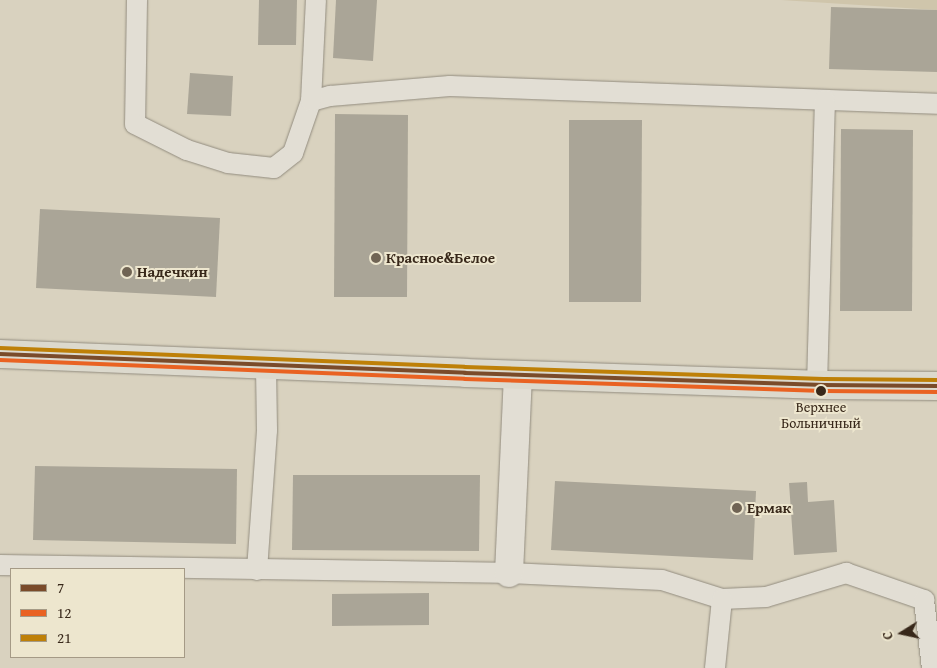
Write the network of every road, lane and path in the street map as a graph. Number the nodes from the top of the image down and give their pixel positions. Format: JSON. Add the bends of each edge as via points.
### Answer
{"nodes":[{"id":1,"x":136,"y":0,"type":"edge"},
{"id":2,"x":316,"y":0,"type":"edge"},
{"id":3,"x":825,"y":100,"type":"junction"},
{"id":4,"x":311,"y":101,"type":"junction"},
{"id":5,"x":937,"y":104,"type":"edge"},
{"id":6,"x":0,"y":354,"type":"edge"},
{"id":7,"x":266,"y":365,"type":"junction"},
{"id":8,"x":518,"y":375,"type":"junction"},
{"id":9,"x":817,"y":385,"type":"junction"},
{"id":10,"x":937,"y":386,"type":"edge"},
{"id":11,"x":0,"y":565,"type":"edge"},
{"id":12,"x":154,"y":568,"type":"edge"},
{"id":13,"x":185,"y":569,"type":"edge"},
{"id":14,"x":257,"y":570,"type":"junction"},
{"id":15,"x":510,"y":573,"type":"junction"},
{"id":16,"x":722,"y":598,"type":"junction"},
{"id":17,"x":715,"y":668,"type":"edge"},
{"id":18,"x":932,"y":668,"type":"edge"}],
"edges":[{"from":1,"to":4,"type":"lane","via":[[135,124],[187,150],[228,163],[274,168],[293,153]]},
{"from":2,"to":4,"type":"lane"},
{"from":3,"to":4,"type":"lane","via":[[450,86],[330,96]]},
{"from":3,"to":5,"type":"lane"},
{"from":3,"to":9,"type":"lane"},
{"from":6,"to":7,"type":"highway"},
{"from":7,"to":8,"type":"highway"},
{"from":7,"to":14,"type":"lane","via":[[267,430]]},
{"from":8,"to":9,"type":"highway"},
{"from":8,"to":15,"type":"street"},
{"from":9,"to":10,"type":"highway"},
{"from":11,"to":12,"type":"lane"},
{"from":13,"to":14,"type":"lane"},
{"from":14,"to":15,"type":"lane"},
{"from":15,"to":16,"type":"lane","via":[[662,580]]},
{"from":16,"to":17,"type":"lane"},
{"from":16,"to":18,"type":"lane","via":[[766,597],[846,573],[924,600]]}]}
